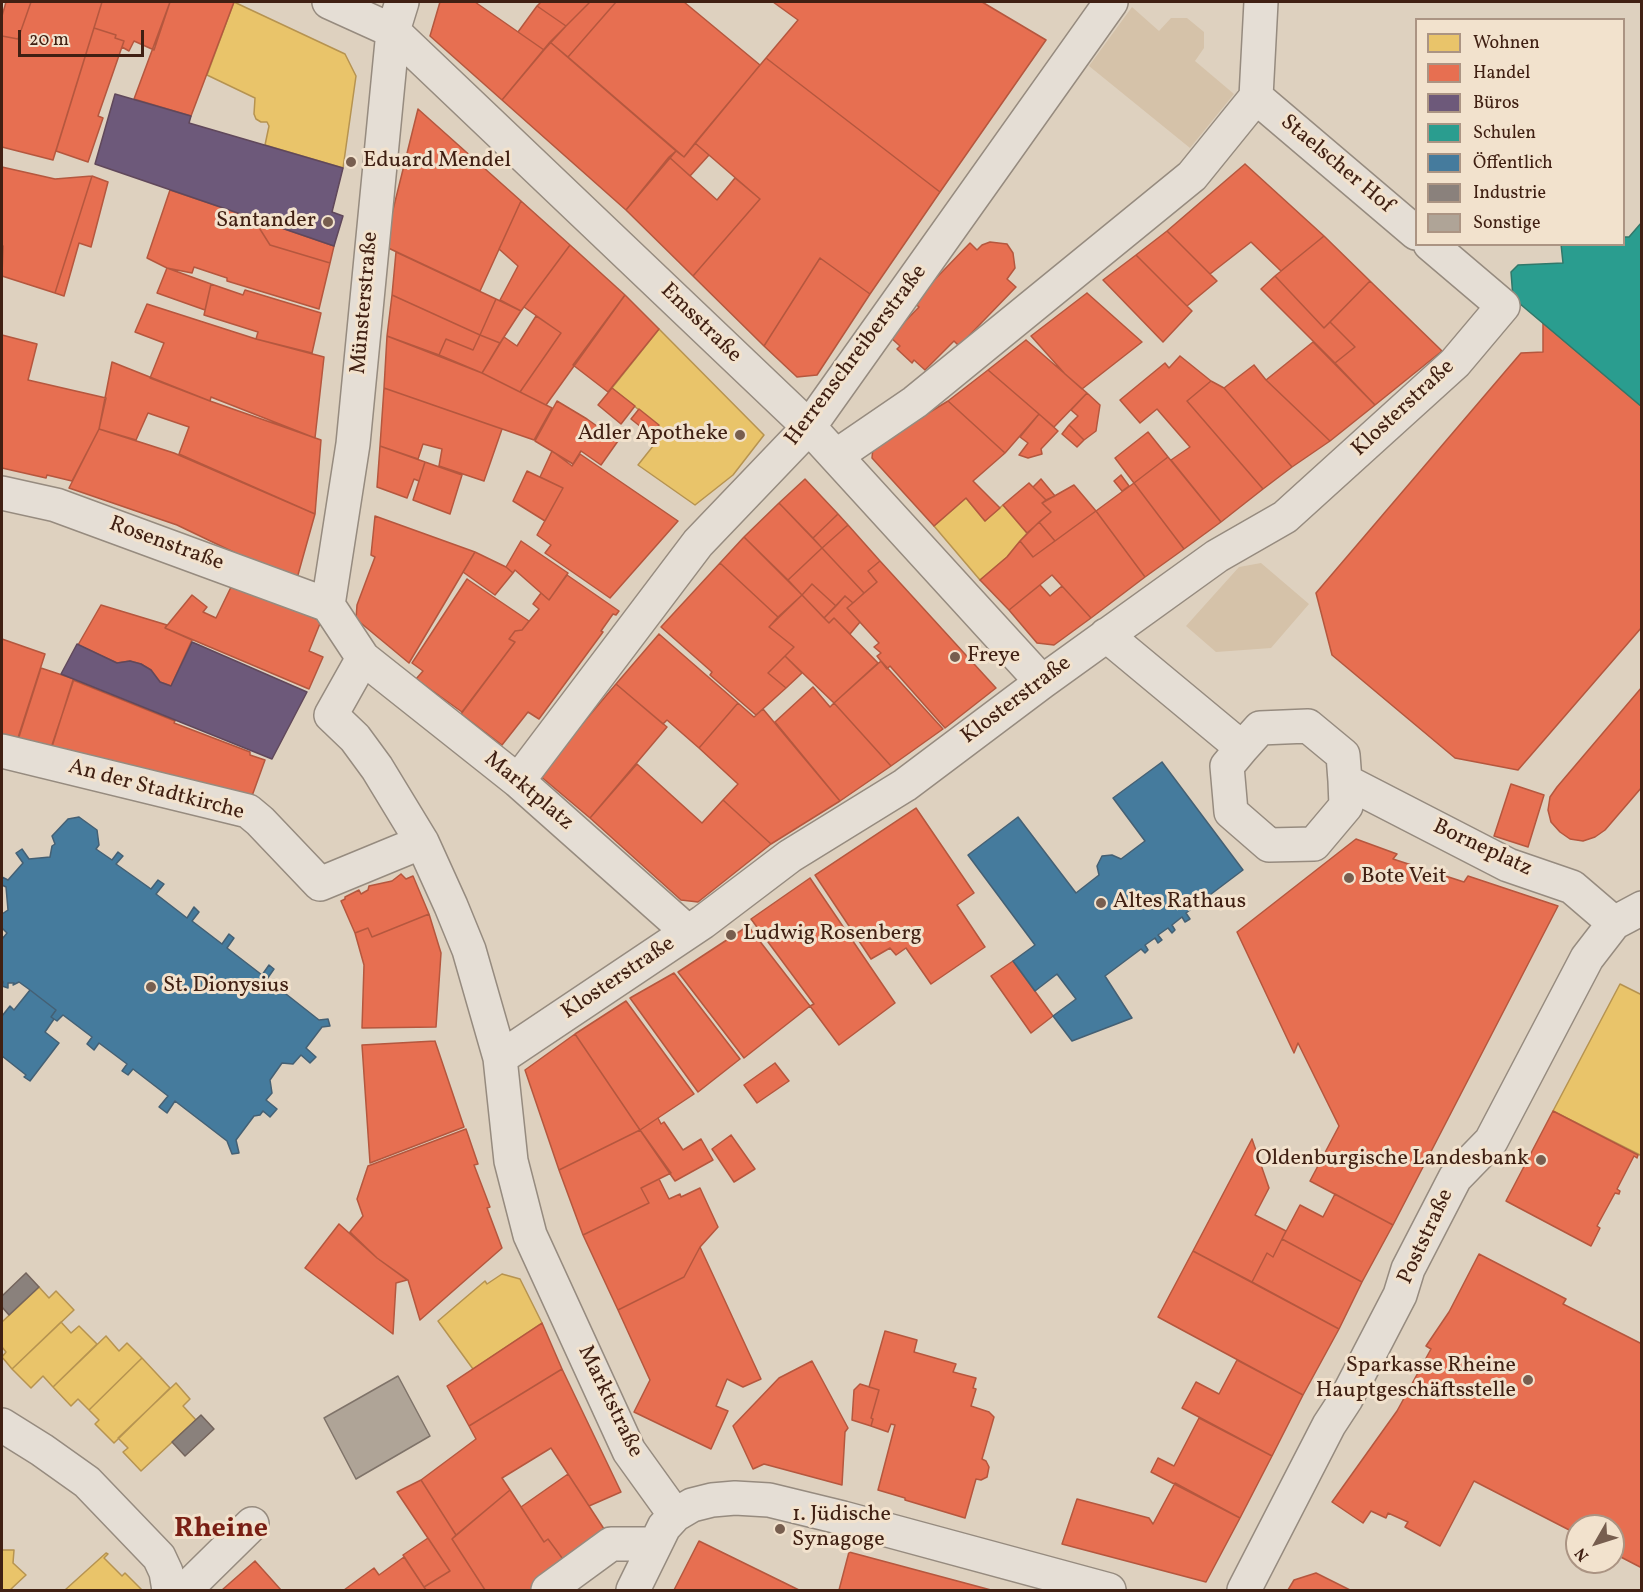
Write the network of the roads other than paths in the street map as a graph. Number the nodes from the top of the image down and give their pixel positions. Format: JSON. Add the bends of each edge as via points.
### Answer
{"nodes":[{"id":1,"x":329,"y":2,"type":"edge"},
{"id":2,"x":1112,"y":2,"type":"edge"},
{"id":3,"x":1261,"y":2,"type":"edge"},
{"id":4,"x":398,"y":16,"type":"edge"},
{"id":5,"x":1256,"y":97,"type":"junction"},
{"id":6,"x":1415,"y":232,"type":"edge"},
{"id":7,"x":1432,"y":246,"type":"edge"},
{"id":8,"x":809,"y":427,"type":"junction"},
{"id":9,"x":836,"y":456,"type":"junction"},
{"id":10,"x":2,"y":493,"type":"edge"},
{"id":11,"x":328,"y":605,"type":"junction"},
{"id":12,"x":1106,"y":635,"type":"junction"},
{"id":13,"x":363,"y":658,"type":"junction"},
{"id":14,"x":1042,"y":682,"type":"junction"},
{"id":15,"x":1242,"y":748,"type":"junction"},
{"id":16,"x":2,"y":751,"type":"edge"},
{"id":17,"x":518,"y":781,"type":"junction"},
{"id":18,"x":1345,"y":781,"type":"junction"},
{"id":19,"x":422,"y":842,"type":"junction"},
{"id":20,"x":1628,"y":915,"type":"edge"},
{"id":21,"x":688,"y":932,"type":"junction"},
{"id":22,"x":500,"y":1058,"type":"junction"},
{"id":23,"x":2,"y":1425,"type":"edge"},
{"id":24,"x":675,"y":1515,"type":"junction"},
{"id":25,"x":252,"y":1524,"type":"dead end"},
{"id":26,"x":656,"y":1544,"type":"junction"},
{"id":27,"x":169,"y":1589,"type":"edge"},
{"id":28,"x":548,"y":1590,"type":"edge"},
{"id":29,"x":633,"y":1590,"type":"edge"},
{"id":30,"x":1109,"y":1590,"type":"edge"},
{"id":31,"x":1244,"y":1590,"type":"edge"}],
"edges":[{"from":1,"to":4,"type":"street","name":"Emsstraße"},
{"from":2,"to":8,"type":"street","name":"Herrenschreiberstraße"},
{"from":3,"to":5,"type":"street"},
{"from":4,"to":8,"type":"street","name":"Emsstraße"},
{"from":4,"to":11,"type":"street","name":"Münsterstraße","via":[[353,444]]},
{"from":5,"to":6,"type":"street","name":"Staelscher Hof"},
{"from":5,"to":9,"type":"street","name":"Herrenschreiberstraße","via":[[1192,176],[915,402]]},
{"from":7,"to":12,"type":"street","name":"Klosterstraße","via":[[1503,306],[1455,363],[1286,517],[1217,556]]},
{"from":8,"to":9,"type":"street","name":"Emsstraße"},
{"from":8,"to":17,"type":"street","name":"Herrenschreiberstraße","via":[[698,543]]},
{"from":9,"to":14,"type":"street","name":"Emsstraße"},
{"from":10,"to":11,"type":"street","name":"Rosenstraße","via":[[56,505]]},
{"from":11,"to":13,"type":"street","name":"Marktplatz"},
{"from":12,"to":14,"type":"street","name":"Klosterstraße"},
{"from":12,"to":15,"type":"street"},
{"from":13,"to":17,"type":"street","name":"Marktplatz"},
{"from":13,"to":19,"type":"street","via":[[331,715],[378,768]]},
{"from":14,"to":21,"type":"street","name":"Klosterstraße","via":[[905,784],[790,856]]},
{"from":15,"to":18,"type":"street","via":[[1260,728],[1308,726],[1343,755]]},
{"from":15,"to":18,"type":"street","via":[[1227,766],[1230,812],[1269,845],[1314,844],[1346,806]]},
{"from":16,"to":19,"type":"street","name":"An der Stadtkirche","via":[[248,811],[320,884]]},
{"from":17,"to":21,"type":"street","name":"Marktplatz"},
{"from":18,"to":20,"type":"street","name":"Borneplatz","via":[[1508,865],[1572,887]]},
{"from":19,"to":22,"type":"street","via":[[469,950]]},
{"from":20,"to":31,"type":"street","name":"Poststraße","via":[[1587,958],[1491,1141],[1455,1178],[1408,1269],[1400,1295]]},
{"from":21,"to":22,"type":"street","name":"Klosterstraße"},
{"from":22,"to":24,"type":"street","name":"Marktstraße","via":[[511,1161],[531,1235],[629,1451]]},
{"from":23,"to":27,"type":"street","via":[[87,1482],[159,1557]]},
{"from":24,"to":26,"type":"street"},
{"from":24,"to":30,"type":"street","via":[[712,1500],[769,1500]]},
{"from":25,"to":27,"type":"street","via":[[189,1586]]},
{"from":26,"to":28,"type":"street","via":[[611,1544]]},
{"from":26,"to":29,"type":"street"}]}
